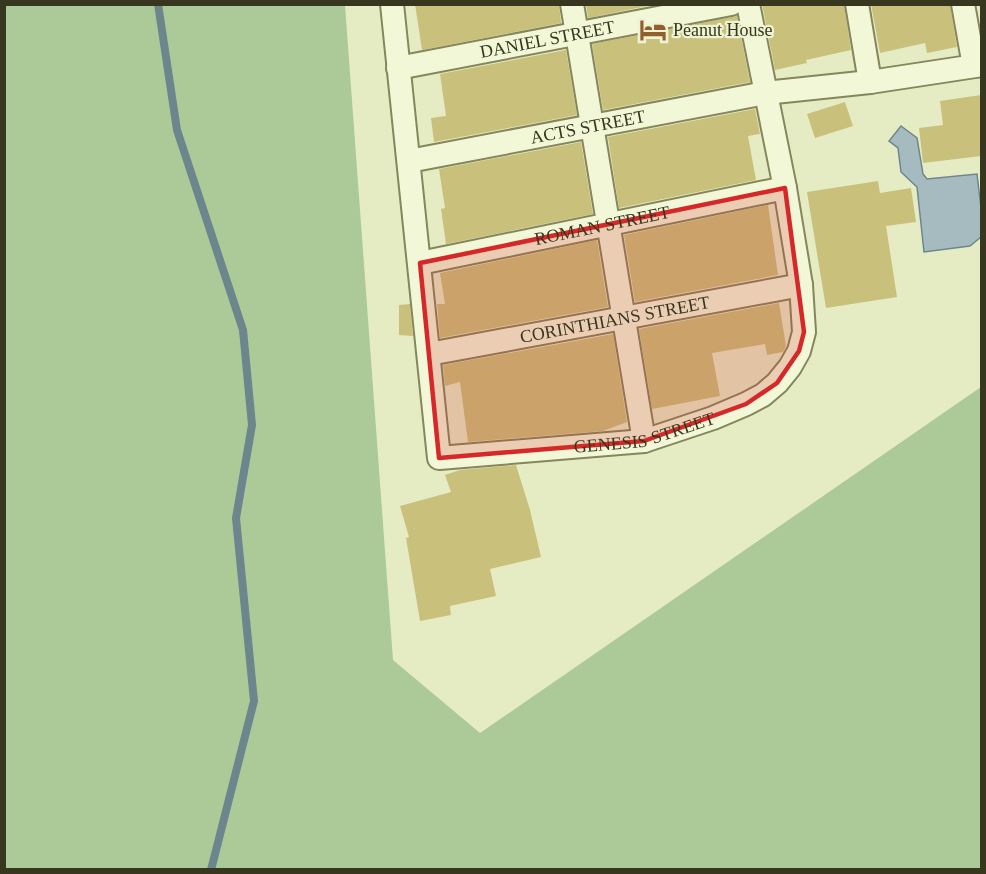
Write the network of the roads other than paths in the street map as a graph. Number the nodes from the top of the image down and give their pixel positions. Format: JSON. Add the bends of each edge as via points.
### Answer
{"nodes":[{"id":1,"x":392,"y":4,"type":"edge"},
{"id":2,"x":572,"y":4,"type":"edge"},
{"id":3,"x":732,"y":4,"type":"edge"},
{"id":4,"x":747,"y":4,"type":"edge"},
{"id":5,"x":857,"y":4,"type":"edge"},
{"id":6,"x":963,"y":4,"type":"edge"},
{"id":7,"x":577,"y":34,"type":"junction"},
{"id":8,"x":978,"y":66,"type":"edge"},
{"id":9,"x":398,"y":68,"type":"junction"},
{"id":10,"x":870,"y":82,"type":"junction"},
{"id":11,"x":765,"y":93,"type":"junction"},
{"id":12,"x":592,"y":126,"type":"junction"},
{"id":13,"x":409,"y":161,"type":"junction"},
{"id":14,"x":785,"y":188,"type":"junction"},
{"id":15,"x":608,"y":224,"type":"junction"},
{"id":16,"x":420,"y":263,"type":"junction"},
{"id":17,"x":801,"y":285,"type":"junction"},
{"id":18,"x":623,"y":318,"type":"junction"},
{"id":19,"x":429,"y":354,"type":"junction"},
{"id":20,"x":644,"y":441,"type":"junction"}],
"edges":[{"from":1,"to":9,"type":"street","name":"GENESIS STREET"},
{"from":2,"to":7,"type":"street"},
{"from":3,"to":7,"type":"street","name":"DANIEL STREET"},
{"from":4,"to":11,"type":"street","name":"GENESIS STREET"},
{"from":5,"to":10,"type":"street"},
{"from":6,"to":8,"type":"street"},
{"from":7,"to":9,"type":"street","name":"DANIEL STREET"},
{"from":7,"to":12,"type":"street"},
{"from":8,"to":10,"type":"street"},
{"from":9,"to":13,"type":"street","name":"GENESIS STREET"},
{"from":10,"to":11,"type":"street"},
{"from":11,"to":12,"type":"street","name":"ACTS STREET"},
{"from":11,"to":14,"type":"street","name":"GENESIS STREET"},
{"from":12,"to":13,"type":"street","name":"ACTS STREET"},
{"from":12,"to":15,"type":"street"},
{"from":13,"to":16,"type":"street","name":"GENESIS STREET"},
{"from":14,"to":15,"type":"street","name":"ROMAN STREET"},
{"from":14,"to":17,"type":"street","name":"GENESIS STREET"},
{"from":15,"to":16,"type":"street","name":"ROMAN STREET"},
{"from":15,"to":18,"type":"street"},
{"from":16,"to":19,"type":"street","name":"GENESIS STREET"},
{"from":17,"to":18,"type":"street","name":"CORINTHIANS STREET"},
{"from":17,"to":20,"type":"street","name":"GENESIS STREET","via":[[804,332],[799,351],[777,383],[746,404]]},
{"from":18,"to":19,"type":"street","name":"CORINTHIANS STREET"},
{"from":18,"to":20,"type":"street"},
{"from":19,"to":20,"type":"street","name":"GENESIS STREET","via":[[439,458]]}]}
